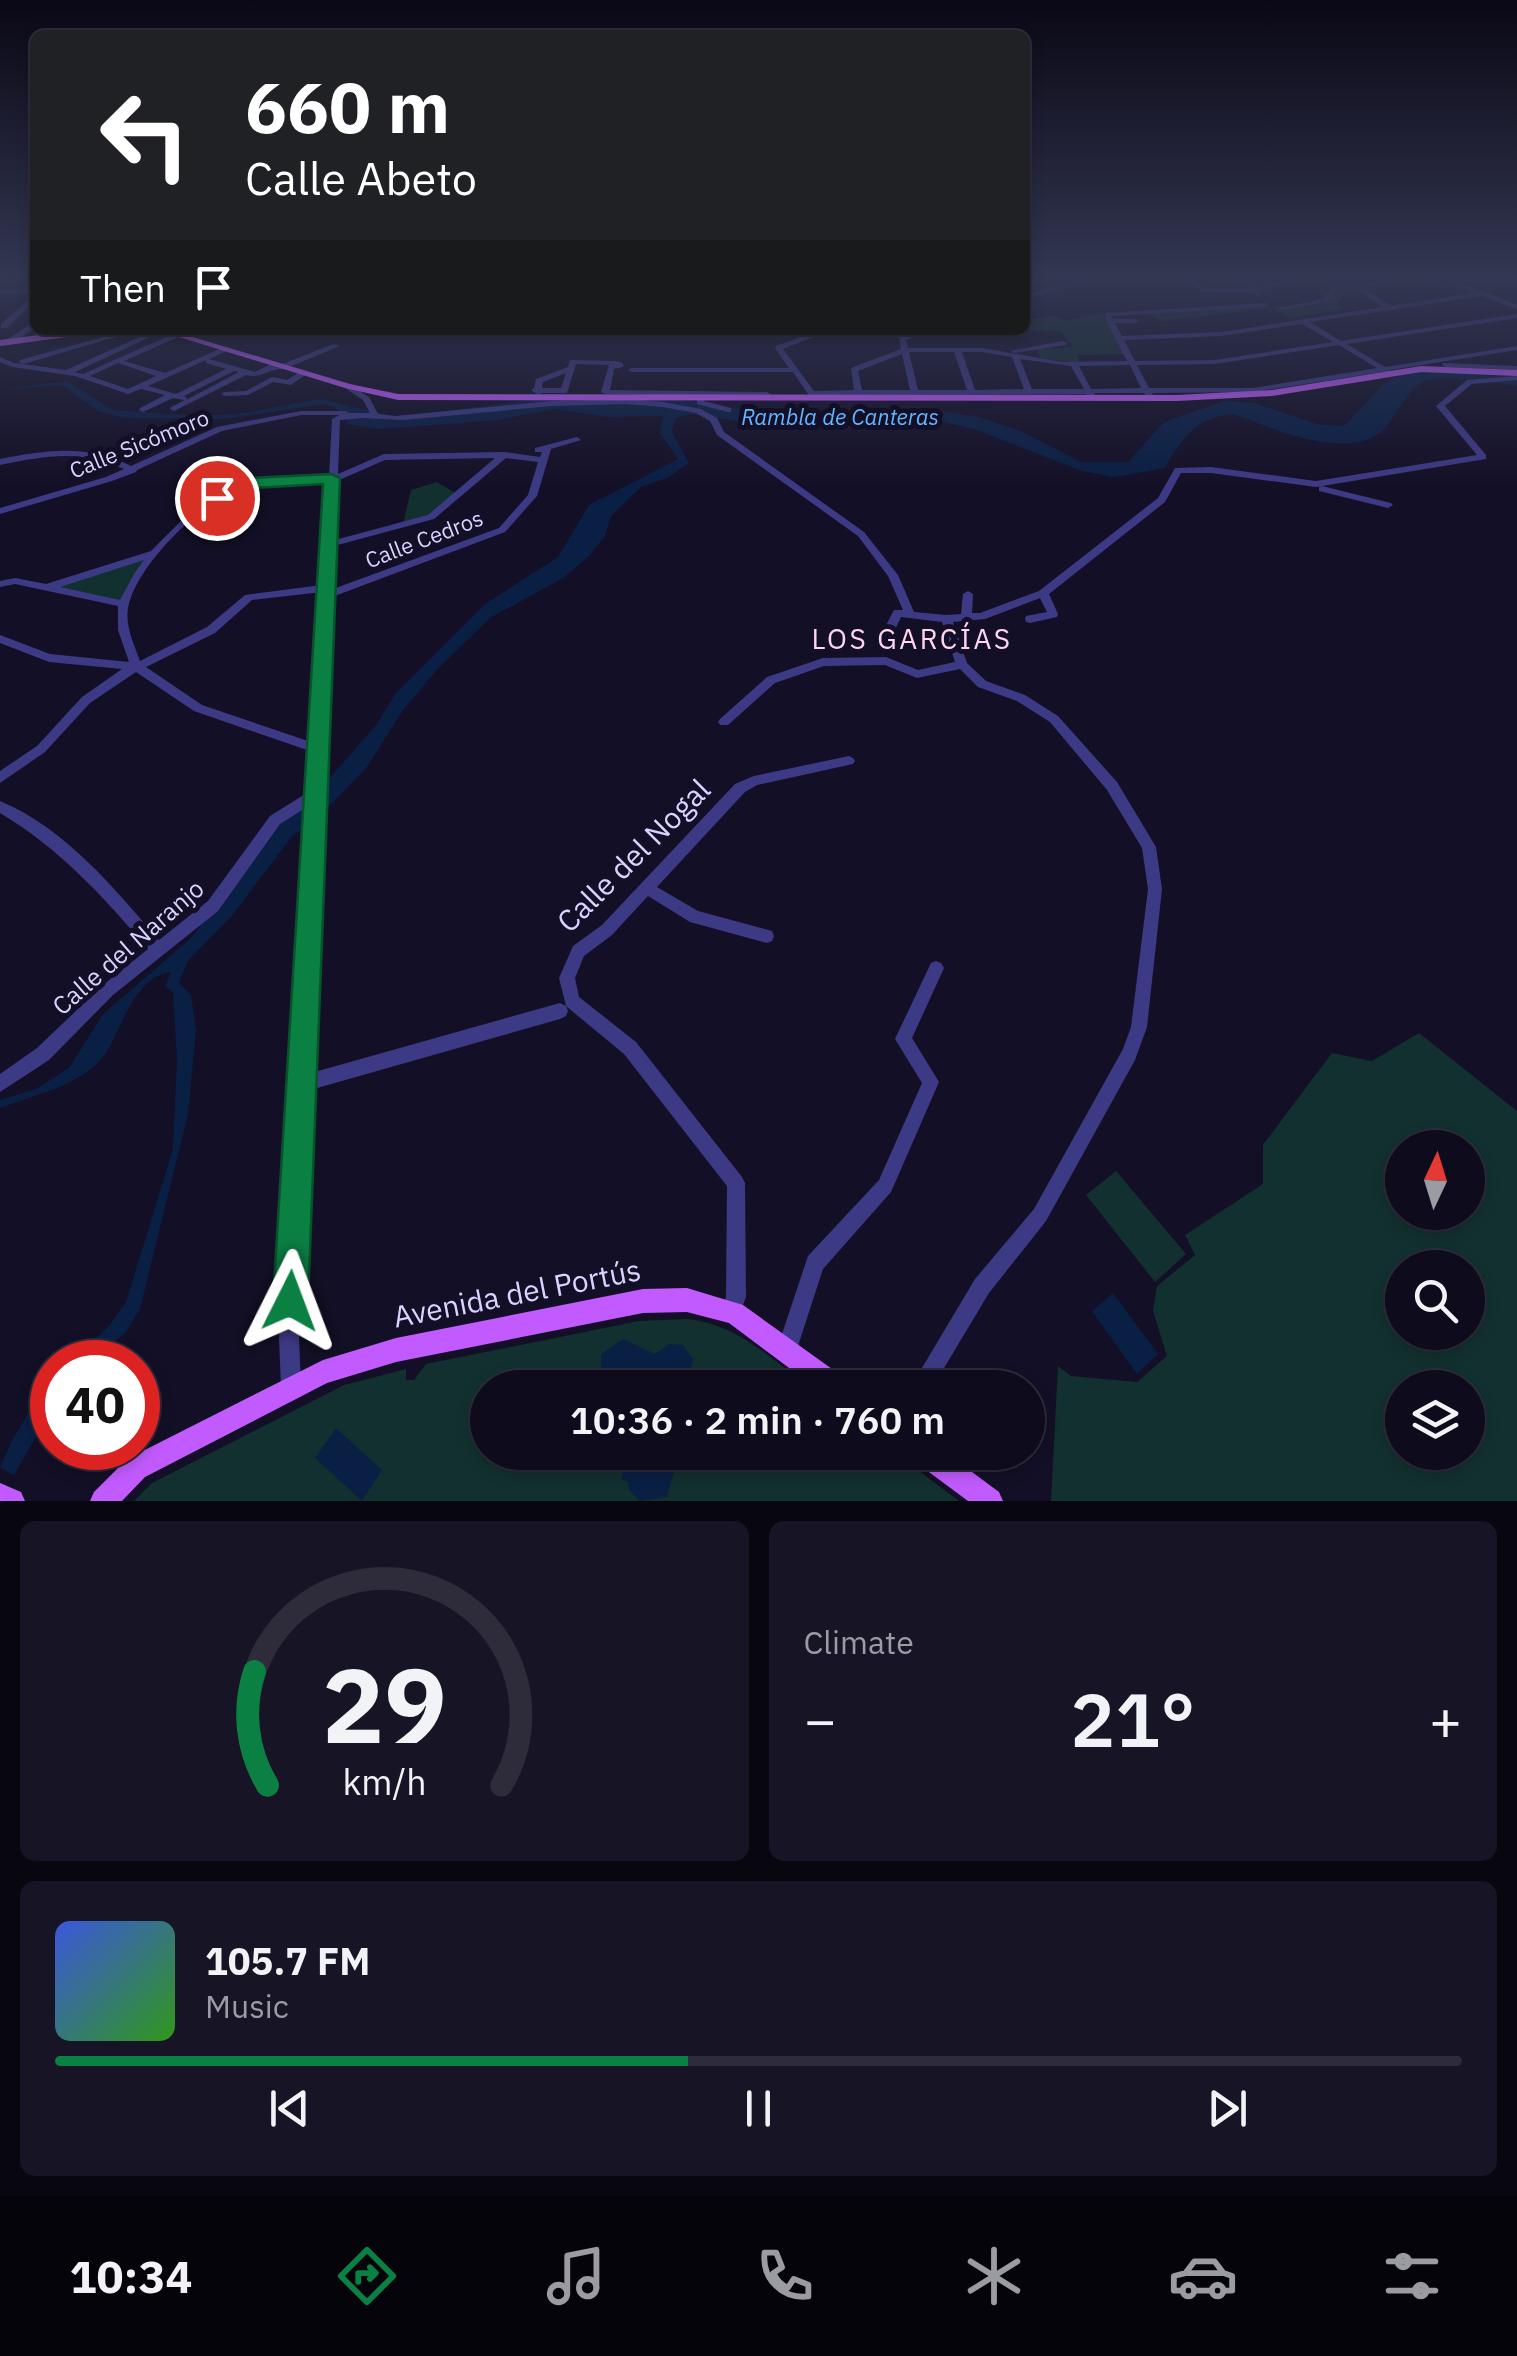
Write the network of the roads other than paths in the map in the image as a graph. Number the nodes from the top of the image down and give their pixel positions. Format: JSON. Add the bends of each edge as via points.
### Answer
{"nodes":[{"id":1,"x":74,"y":348,"type":"edge"},
{"id":2,"x":120,"y":348,"type":"edge"},
{"id":3,"x":145,"y":348,"type":"edge"},
{"id":4,"x":220,"y":348,"type":"edge"},
{"id":5,"x":331,"y":348,"type":"edge"},
{"id":6,"x":781,"y":348,"type":"edge"},
{"id":7,"x":1039,"y":348,"type":"edge"},
{"id":8,"x":1124,"y":348,"type":"edge"},
{"id":9,"x":1316,"y":348,"type":"edge"},
{"id":10,"x":1349,"y":348,"type":"edge"},
{"id":11,"x":1517,"y":348,"type":"edge"},
{"id":12,"x":227,"y":350,"type":"junction"},
{"id":13,"x":904,"y":350,"type":"junction"},
{"id":14,"x":957,"y":350,"type":"junction"},
{"id":15,"x":603,"y":355,"type":"dead end"},
{"id":16,"x":1012,"y":355,"type":"junction"},
{"id":17,"x":0,"y":359,"type":"edge"},
{"id":18,"x":118,"y":360,"type":"junction"},
{"id":19,"x":618,"y":364,"type":"junction"},
{"id":20,"x":1074,"y":364,"type":"junction"},
{"id":21,"x":1132,"y":364,"type":"junction"},
{"id":22,"x":16,"y":365,"type":"junction"},
{"id":23,"x":572,"y":365,"type":"junction"},
{"id":24,"x":289,"y":367,"type":"junction"},
{"id":25,"x":1419,"y":367,"type":"junction"},
{"id":26,"x":232,"y":368,"type":"junction"},
{"id":27,"x":632,"y":370,"type":"junction"},
{"id":28,"x":792,"y":370,"type":"junction"},
{"id":29,"x":67,"y":372,"type":"junction"},
{"id":30,"x":245,"y":372,"type":"junction"},
{"id":31,"x":1388,"y":372,"type":"junction"},
{"id":32,"x":1517,"y":373,"type":"edge"},
{"id":33,"x":176,"y":374,"type":"dead end"},
{"id":34,"x":84,"y":376,"type":"junction"},
{"id":35,"x":164,"y":376,"type":"junction"},
{"id":36,"x":204,"y":383,"type":"junction"},
{"id":37,"x":348,"y":386,"type":"junction"},
{"id":38,"x":144,"y":387,"type":"dead end"},
{"id":39,"x":536,"y":392,"type":"junction"},
{"id":40,"x":858,"y":393,"type":"junction"},
{"id":41,"x":915,"y":393,"type":"junction"},
{"id":42,"x":972,"y":393,"type":"junction"},
{"id":43,"x":1029,"y":393,"type":"junction"},
{"id":44,"x":226,"y":394,"type":"dead end"},
{"id":45,"x":673,"y":394,"type":"junction"},
{"id":46,"x":767,"y":394,"type":"dead end"},
{"id":47,"x":808,"y":395,"type":"junction"},
{"id":48,"x":1148,"y":395,"type":"junction"},
{"id":49,"x":174,"y":396,"type":"junction"},
{"id":50,"x":1091,"y":396,"type":"junction"},
{"id":51,"x":579,"y":398,"type":"junction"},
{"id":52,"x":701,"y":398,"type":"junction"},
{"id":53,"x":190,"y":400,"type":"junction"},
{"id":54,"x":174,"y":409,"type":"dead end"},
{"id":55,"x":143,"y":410,"type":"dead end"},
{"id":56,"x":728,"y":410,"type":"dead end"},
{"id":57,"x":374,"y":414,"type":"junction"},
{"id":58,"x":351,"y":415,"type":"junction"},
{"id":59,"x":1452,"y":420,"type":"junction"},
{"id":60,"x":1434,"y":424,"type":"dead end"},
{"id":61,"x":576,"y":440,"type":"dead end"},
{"id":62,"x":480,"y":454,"type":"junction"},
{"id":63,"x":504,"y":454,"type":"junction"},
{"id":64,"x":546,"y":454,"type":"junction"},
{"id":65,"x":384,"y":456,"type":"junction"},
{"id":66,"x":0,"y":462,"type":"edge"},
{"id":67,"x":332,"y":464,"type":"junction"},
{"id":68,"x":133,"y":470,"type":"junction"},
{"id":69,"x":331,"y":479,"type":"junction"},
{"id":70,"x":1300,"y":484,"type":"junction"},
{"id":71,"x":1388,"y":505,"type":"dead end"},
{"id":72,"x":0,"y":512,"type":"edge"},
{"id":73,"x":328,"y":545,"type":"junction"},
{"id":74,"x":152,"y":554,"type":"junction"},
{"id":75,"x":0,"y":584,"type":"edge"},
{"id":76,"x":46,"y":588,"type":"junction"},
{"id":77,"x":326,"y":592,"type":"junction"},
{"id":78,"x":1043,"y":593,"type":"junction"},
{"id":79,"x":968,"y":594,"type":"dead end"},
{"id":80,"x":123,"y":604,"type":"junction"},
{"id":81,"x":910,"y":615,"type":"junction"},
{"id":82,"x":966,"y":618,"type":"junction"},
{"id":83,"x":946,"y":619,"type":"junction"},
{"id":84,"x":1030,"y":619,"type":"dead end"},
{"id":85,"x":888,"y":633,"type":"dead end"},
{"id":86,"x":0,"y":639,"type":"edge"},
{"id":87,"x":962,"y":665,"type":"junction"},
{"id":88,"x":137,"y":668,"type":"junction"},
{"id":89,"x":724,"y":722,"type":"dead end"},
{"id":90,"x":318,"y":744,"type":"junction"},
{"id":91,"x":849,"y":761,"type":"dead end"},
{"id":92,"x":0,"y":778,"type":"edge"},
{"id":93,"x":316,"y":794,"type":"junction"},
{"id":94,"x":0,"y":806,"type":"edge"},
{"id":95,"x":646,"y":888,"type":"junction"},
{"id":96,"x":767,"y":936,"type":"dead end"},
{"id":97,"x":156,"y":950,"type":"junction"},
{"id":98,"x":936,"y":968,"type":"dead end"},
{"id":99,"x":560,"y":1011,"type":"dead end"},
{"id":100,"x":0,"y":1084,"type":"edge"},
{"id":101,"x":301,"y":1084,"type":"junction"},
{"id":102,"x":731,"y":1311,"type":"junction"},
{"id":103,"x":787,"y":1349,"type":"junction"},
{"id":104,"x":814,"y":1370,"type":"edge"},
{"id":105,"x":931,"y":1370,"type":"edge"},
{"id":106,"x":291,"y":1386,"type":"junction"},
{"id":107,"x":948,"y":1470,"type":"edge"},
{"id":108,"x":0,"y":1496,"type":"edge"},
{"id":109,"x":12,"y":1501,"type":"edge"},
{"id":110,"x":102,"y":1501,"type":"edge"},
{"id":111,"x":990,"y":1501,"type":"edge"}],
"edges":[{"from":1,"to":22,"type":"street"},
{"from":2,"to":29,"type":"street"},
{"from":3,"to":18,"type":"street"},
{"from":4,"to":12,"type":"main road"},
{"from":5,"to":24,"type":"street"},
{"from":6,"to":28,"type":"street"},
{"from":7,"to":16,"type":"street"},
{"from":8,"to":21,"type":"street"},
{"from":9,"to":21,"type":"street","via":[[1228,362]]},
{"from":10,"to":31,"type":"street"},
{"from":11,"to":25,"type":"street"},
{"from":12,"to":24,"type":"main road"},
{"from":12,"to":26,"type":"street","via":[[209,361]]},
{"from":12,"to":35,"type":"street"},
{"from":13,"to":14,"type":"street"},
{"from":13,"to":40,"type":"street","via":[[854,370]]},
{"from":13,"to":41,"type":"street"},
{"from":14,"to":16,"type":"street"},
{"from":14,"to":42,"type":"street"},
{"from":15,"to":19,"type":"street"},
{"from":16,"to":20,"type":"street"},
{"from":16,"to":43,"type":"street"},
{"from":17,"to":22,"type":"street"},
{"from":18,"to":34,"type":"street"},
{"from":18,"to":35,"type":"street"},
{"from":19,"to":23,"type":"street"},
{"from":19,"to":27,"type":"street"},
{"from":19,"to":45,"type":"street","via":[[604,392]]},
{"from":20,"to":21,"type":"street"},
{"from":20,"to":50,"type":"street"},
{"from":21,"to":48,"type":"street"},
{"from":22,"to":29,"type":"street"},
{"from":23,"to":39,"type":"street","via":[[539,380]]},
{"from":23,"to":39,"type":"street","via":[[564,390]]},
{"from":24,"to":30,"type":"street"},
{"from":24,"to":37,"type":"main road"},
{"from":24,"to":44,"type":"street","via":[[288,383],[267,376],[248,393]]},
{"from":25,"to":31,"type":"main road"},
{"from":25,"to":32,"type":"main road"},
{"from":26,"to":30,"type":"street"},
{"from":26,"to":36,"type":"street"},
{"from":27,"to":28,"type":"street"},
{"from":27,"to":45,"type":"street"},
{"from":28,"to":47,"type":"street"},
{"from":29,"to":34,"type":"street"},
{"from":30,"to":53,"type":"street"},
{"from":31,"to":48,"type":"main road","via":[[1272,394]]},
{"from":32,"to":59,"type":"street","via":[[1470,382],[1440,406]]},
{"from":33,"to":36,"type":"street"},
{"from":34,"to":35,"type":"street","via":[[128,392]]},
{"from":36,"to":49,"type":"street"},
{"from":37,"to":51,"type":"main road","via":[[398,397]]},
{"from":37,"to":57,"type":"street","via":[[366,398]]},
{"from":38,"to":49,"type":"street"},
{"from":39,"to":51,"type":"street"},
{"from":40,"to":41,"type":"street"},
{"from":40,"to":47,"type":"street"},
{"from":41,"to":42,"type":"street"},
{"from":42,"to":43,"type":"street"},
{"from":43,"to":50,"type":"street"},
{"from":45,"to":46,"type":"street"},
{"from":45,"to":51,"type":"main road"},
{"from":45,"to":52,"type":"main road"},
{"from":47,"to":50,"type":"main road"},
{"from":47,"to":52,"type":"main road"},
{"from":48,"to":50,"type":"main road"},
{"from":49,"to":53,"type":"street"},
{"from":49,"to":55,"type":"street"},
{"from":52,"to":56,"type":"street"},
{"from":53,"to":54,"type":"street"},
{"from":57,"to":58,"type":"street","name":"Calle Sicómoro"},
{"from":57,"to":81,"type":"street","name":"Calle Sicómoro","via":[[399,419],[550,402],[698,411],[714,420],[720,434],[861,534],[895,580]]},
{"from":58,"to":67,"type":"street","via":[[334,422]]},
{"from":58,"to":68,"type":"street","name":"Calle Sicómoro","via":[[308,412],[227,427]]},
{"from":59,"to":60,"type":"street"},
{"from":59,"to":70,"type":"street","via":[[1483,457]]},
{"from":61,"to":64,"type":"street"},
{"from":62,"to":63,"type":"street"},
{"from":62,"to":64,"type":"street"},
{"from":62,"to":65,"type":"street"},
{"from":63,"to":64,"type":"street"},
{"from":63,"to":73,"type":"street","via":[[431,517]]},
{"from":64,"to":77,"type":"street","name":"Calle Cedros","via":[[529,502],[502,530]]},
{"from":65,"to":67,"type":"street"},
{"from":65,"to":69,"type":"street"},
{"from":66,"to":68,"type":"street","via":[[82,450]]},
{"from":67,"to":69,"type":"street"},
{"from":68,"to":72,"type":"street","name":"Calle Sicómoro"},
{"from":69,"to":73,"type":"street"},
{"from":69,"to":74,"type":"street","via":[[256,482],[229,490]]},
{"from":70,"to":71,"type":"street"},
{"from":70,"to":78,"type":"street","via":[[1178,470],[1162,500]]},
{"from":73,"to":77,"type":"street"},
{"from":74,"to":76,"type":"street"},
{"from":74,"to":80,"type":"street"},
{"from":75,"to":76,"type":"street"},
{"from":76,"to":80,"type":"street"},
{"from":77,"to":88,"type":"street","name":"Calle Cedros","via":[[252,596],[211,630]]},
{"from":77,"to":90,"type":"street"},
{"from":78,"to":82,"type":"street"},
{"from":78,"to":84,"type":"street","via":[[1053,614]]},
{"from":79,"to":82,"type":"street"},
{"from":80,"to":88,"type":"street","via":[[122,623]]},
{"from":81,"to":83,"type":"street"},
{"from":81,"to":85,"type":"street","via":[[898,613]]},
{"from":82,"to":83,"type":"street"},
{"from":83,"to":87,"type":"street"},
{"from":86,"to":88,"type":"street","via":[[49,658]]},
{"from":87,"to":89,"type":"street","via":[[918,674],[886,661],[823,662],[771,680]]},
{"from":87,"to":105,"type":"street","via":[[982,684],[1042,710],[1102,773],[1143,834],[1155,888],[1130,1054],[1040,1215],[982,1286]]},
{"from":88,"to":90,"type":"street","via":[[198,708]]},
{"from":88,"to":92,"type":"street","name":"Calle Cedros","via":[[86,700],[41,749]]},
{"from":90,"to":93,"type":"street"},
{"from":91,"to":95,"type":"street","name":"Calle del Nogal","via":[[744,786]]},
{"from":93,"to":97,"type":"street","name":"Calle del Naranjo","via":[[276,820],[220,899]]},
{"from":93,"to":101,"type":"street"},
{"from":94,"to":97,"type":"street","via":[[81,861]]},
{"from":95,"to":96,"type":"street","via":[[695,917]]},
{"from":95,"to":102,"type":"street","name":"Calle del Nogal","via":[[573,957],[567,992],[630,1048],[736,1184]]},
{"from":97,"to":100,"type":"street","name":"Calle del Naranjo","via":[[43,1054]]},
{"from":98,"to":103,"type":"street","via":[[903,1040],[930,1082],[913,1129],[877,1197],[815,1263]]},
{"from":99,"to":101,"type":"street"},
{"from":101,"to":106,"type":"street"},
{"from":102,"to":103,"type":"main road","name":"Avenida del Portús"},
{"from":102,"to":106,"type":"main road","name":"Avenida del Portús","via":[[687,1300],[642,1301],[396,1350]]},
{"from":103,"to":104,"type":"main road","name":"Avenida del Portús"},
{"from":106,"to":110,"type":"main road","name":"Avenida del Portús","via":[[136,1468]]},
{"from":107,"to":111,"type":"main road"},
{"from":108,"to":109,"type":"main road"}]}
